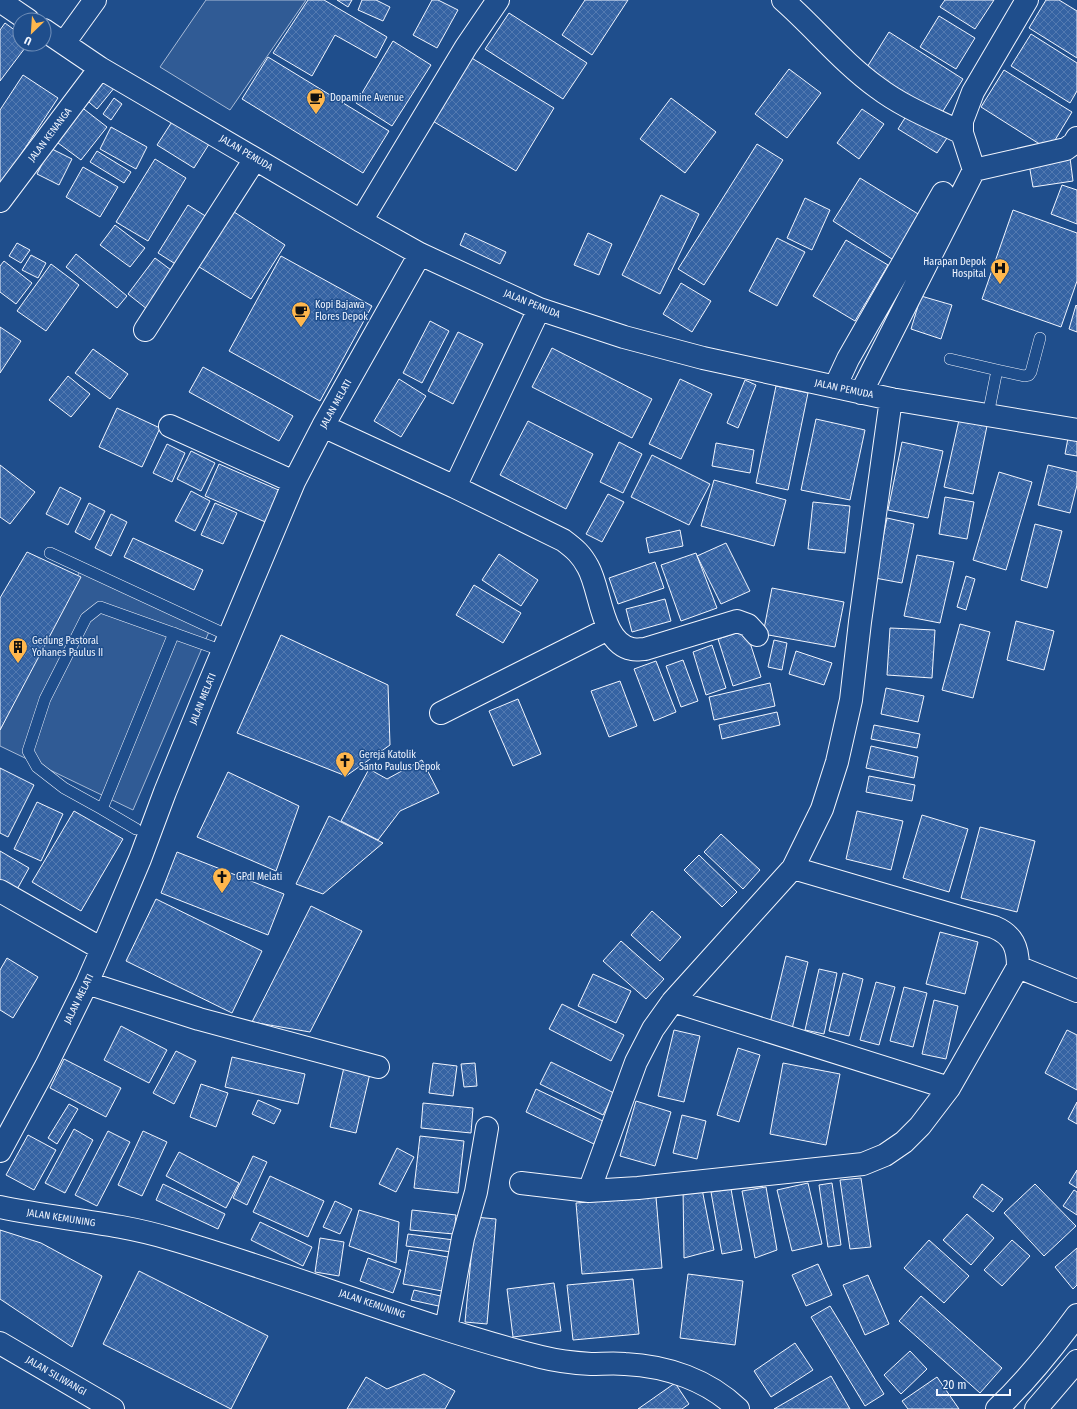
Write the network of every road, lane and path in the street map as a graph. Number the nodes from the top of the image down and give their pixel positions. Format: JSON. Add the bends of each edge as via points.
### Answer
{"nodes":[{"id":1,"x":95,"y":0,"type":"edge"},
{"id":2,"x":498,"y":0,"type":"edge"},
{"id":3,"x":783,"y":0,"type":"edge"},
{"id":4,"x":1027,"y":0,"type":"edge"},
{"id":5,"x":1,"y":1,"type":"edge"},
{"id":6,"x":17,"y":12,"type":"edge"},
{"id":7,"x":52,"y":36,"type":"edge"},
{"id":8,"x":64,"y":44,"type":"junction"},
{"id":9,"x":100,"y":68,"type":"junction"},
{"id":10,"x":962,"y":133,"type":"junction"},
{"id":11,"x":1077,"y":138,"type":"edge"},
{"id":12,"x":255,"y":159,"type":"junction"},
{"id":13,"x":974,"y":170,"type":"junction"},
{"id":14,"x":943,"y":193,"type":"dead end"},
{"id":15,"x":0,"y":201,"type":"edge"},
{"id":16,"x":361,"y":221,"type":"junction"},
{"id":17,"x":420,"y":254,"type":"junction"},
{"id":18,"x":539,"y":309,"type":"junction"},
{"id":19,"x":145,"y":330,"type":"dead end"},
{"id":20,"x":1040,"y":338,"type":"dead end"},
{"id":21,"x":950,"y":359,"type":"dead end"},
{"id":22,"x":997,"y":370,"type":"junction"},
{"id":23,"x":835,"y":387,"type":"junction"},
{"id":24,"x":861,"y":393,"type":"junction"},
{"id":25,"x":891,"y":399,"type":"junction"},
{"id":26,"x":988,"y":415,"type":"junction"},
{"id":27,"x":170,"y":426,"type":"dead end"},
{"id":28,"x":323,"y":426,"type":"junction"},
{"id":29,"x":1077,"y":430,"type":"edge"},
{"id":30,"x":294,"y":482,"type":"junction"},
{"id":31,"x":455,"y":487,"type":"junction"},
{"id":32,"x":50,"y":553,"type":"dead end"},
{"id":33,"x":608,"y":629,"type":"junction"},
{"id":34,"x":174,"y":633,"type":"junction"},
{"id":35,"x":757,"y":635,"type":"dead end"},
{"id":36,"x":226,"y":644,"type":"junction"},
{"id":37,"x":441,"y":713,"type":"dead end"},
{"id":38,"x":102,"y":809,"type":"junction"},
{"id":39,"x":143,"y":833,"type":"junction"},
{"id":40,"x":794,"y":868,"type":"junction"},
{"id":41,"x":0,"y":891,"type":"edge"},
{"id":42,"x":102,"y":949,"type":"junction"},
{"id":43,"x":1018,"y":967,"type":"junction"},
{"id":44,"x":87,"y":983,"type":"junction"},
{"id":45,"x":1077,"y":992,"type":"edge"},
{"id":46,"x":673,"y":1001,"type":"junction"},
{"id":47,"x":378,"y":1067,"type":"dead end"},
{"id":48,"x":949,"y":1088,"type":"junction"},
{"id":49,"x":488,"y":1128,"type":"dead end"},
{"id":50,"x":0,"y":1151,"type":"edge"},
{"id":51,"x":521,"y":1183,"type":"dead end"},
{"id":52,"x":589,"y":1191,"type":"junction"},
{"id":53,"x":0,"y":1207,"type":"edge"},
{"id":54,"x":1077,"y":1315,"type":"edge"},
{"id":55,"x":446,"y":1329,"type":"junction"},
{"id":56,"x":0,"y":1344,"type":"edge"},
{"id":57,"x":1077,"y":1361,"type":"edge"},
{"id":58,"x":113,"y":1409,"type":"edge"},
{"id":59,"x":738,"y":1409,"type":"edge"},
{"id":60,"x":997,"y":1409,"type":"edge"},
{"id":61,"x":1036,"y":1409,"type":"edge"}],
"edges":[{"from":1,"to":8,"type":"street"},
{"from":2,"to":16,"type":"street","via":[[466,47]]},
{"from":3,"to":10,"type":"street","via":[[876,87],[896,100]]},
{"from":4,"to":10,"type":"street","via":[[973,92],[962,121]]},
{"from":5,"to":6,"type":"street"},
{"from":7,"to":8,"type":"street","name":"JALAN PEMUDA"},
{"from":8,"to":9,"type":"street","name":"JALAN PEMUDA"},
{"from":9,"to":12,"type":"street","name":"JALAN PEMUDA"},
{"from":9,"to":15,"type":"street","name":"JALAN KENANGA"},
{"from":10,"to":13,"type":"street"},
{"from":11,"to":13,"type":"street","via":[[1066,149]]},
{"from":12,"to":16,"type":"street","name":"JALAN PEMUDA"},
{"from":12,"to":19,"type":"street"},
{"from":13,"to":24,"type":"street"},
{"from":14,"to":23,"type":"street","via":[[848,359]]},
{"from":16,"to":17,"type":"street","name":"JALAN PEMUDA"},
{"from":17,"to":18,"type":"street","name":"JALAN PEMUDA"},
{"from":17,"to":28,"type":"street","name":"JALAN MELATI"},
{"from":18,"to":23,"type":"street","name":"JALAN PEMUDA","via":[[624,337],[703,358]]},
{"from":18,"to":31,"type":"street"},
{"from":20,"to":22,"type":"lane","via":[[1029,375]]},
{"from":21,"to":22,"type":"lane"},
{"from":22,"to":26,"type":"lane"},
{"from":23,"to":24,"type":"street","name":"JALAN PEMUDA"},
{"from":24,"to":25,"type":"street","name":"JALAN PEMUDA"},
{"from":25,"to":26,"type":"street","name":"JALAN PEMUDA"},
{"from":25,"to":40,"type":"street","via":[[851,700],[837,762],[822,809]]},
{"from":26,"to":29,"type":"street","name":"JALAN PEMUDA"},
{"from":27,"to":30,"type":"street"},
{"from":28,"to":30,"type":"street","name":"JALAN MELATI"},
{"from":28,"to":31,"type":"street"},
{"from":30,"to":36,"type":"street","name":"JALAN MELATI"},
{"from":31,"to":33,"type":"street","via":[[563,540],[579,552],[589,569]]},
{"from":32,"to":36,"type":"lane"},
{"from":33,"to":35,"type":"street","via":[[619,642],[632,649],[645,649],[737,621],[748,625]]},
{"from":33,"to":37,"type":"street"},
{"from":34,"to":36,"type":"lane"},
{"from":34,"to":38,"type":"lane"},
{"from":34,"to":38,"type":"lane","via":[[100,606],[86,618],[45,699],[28,751],[37,767],[64,788]]},
{"from":36,"to":39,"type":"street","name":"JALAN MELATI","via":[[165,792]]},
{"from":38,"to":39,"type":"lane"},
{"from":39,"to":42,"type":"street","name":"JALAN MELATI"},
{"from":40,"to":43,"type":"street","via":[[999,929],[1011,938],[1018,957]]},
{"from":40,"to":46,"type":"street"},
{"from":41,"to":42,"type":"street"},
{"from":42,"to":44,"type":"street","name":"JALAN MELATI"},
{"from":43,"to":45,"type":"street"},
{"from":43,"to":48,"type":"street"},
{"from":44,"to":47,"type":"street","via":[[199,1019]]},
{"from":44,"to":50,"type":"street","name":"JALAN MELATI"},
{"from":46,"to":48,"type":"street"},
{"from":46,"to":52,"type":"street","via":[[653,1029],[636,1062]]},
{"from":48,"to":52,"type":"street","via":[[920,1126],[904,1142],[885,1155],[863,1164]]},
{"from":49,"to":55,"type":"street"},
{"from":51,"to":52,"type":"street"},
{"from":53,"to":55,"type":"street","name":"JALAN KEMUNING","via":[[169,1238]]},
{"from":54,"to":60,"type":"street","via":[[1020,1386]]},
{"from":55,"to":59,"type":"street","name":"JALAN KEMUNING","via":[[565,1362],[624,1363],[657,1367],[694,1379]]},
{"from":56,"to":58,"type":"street","name":"JALAN SILIWANGI"},
{"from":57,"to":61,"type":"street"}]}
